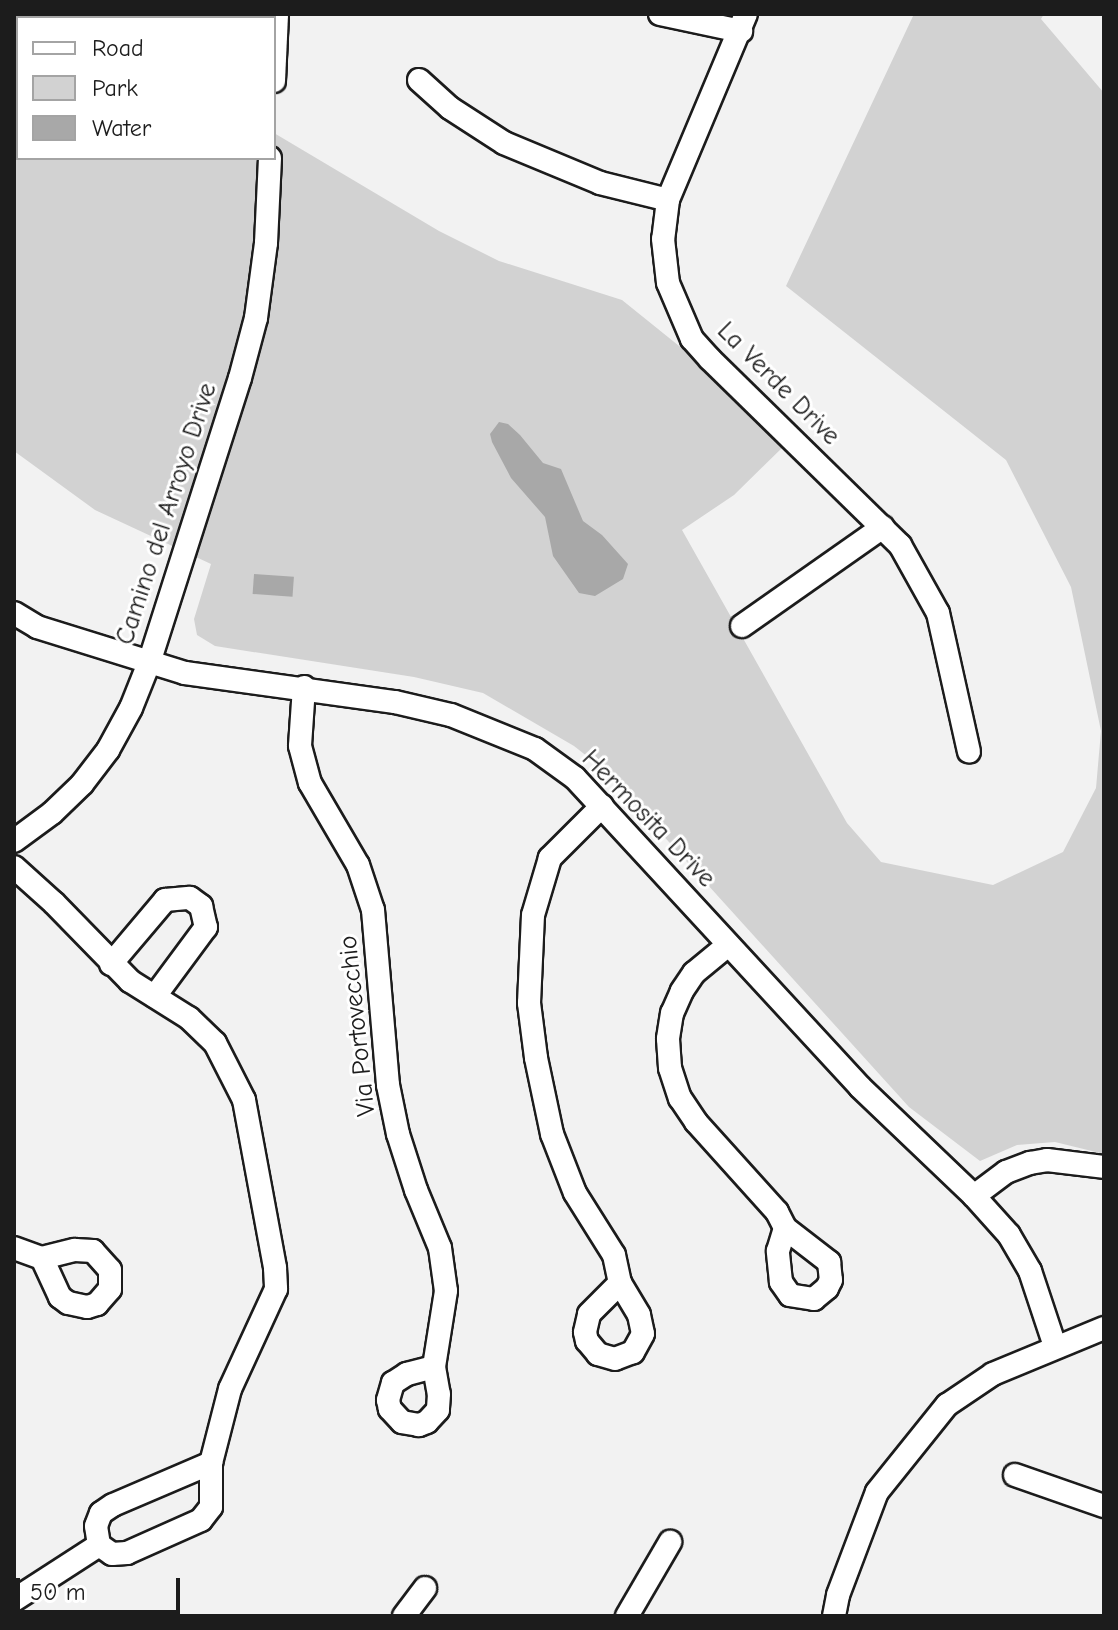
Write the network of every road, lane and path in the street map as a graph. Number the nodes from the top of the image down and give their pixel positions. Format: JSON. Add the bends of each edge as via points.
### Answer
{"nodes":[{"id":1,"x":277,"y":14,"type":"edge"},
{"id":2,"x":660,"y":14,"type":"edge"},
{"id":3,"x":744,"y":22,"type":"edge"},
{"id":4,"x":276,"y":36,"type":"edge"},
{"id":5,"x":419,"y":80,"type":"dead end"},
{"id":6,"x":270,"y":160,"type":"edge"},
{"id":7,"x":668,"y":200,"type":"junction"},
{"id":8,"x":883,"y":527,"type":"junction"},
{"id":9,"x":14,"y":613,"type":"edge"},
{"id":10,"x":742,"y":626,"type":"dead end"},
{"id":11,"x":149,"y":663,"type":"junction"},
{"id":12,"x":304,"y":687,"type":"junction"},
{"id":13,"x":969,"y":752,"type":"dead end"},
{"id":14,"x":602,"y":806,"type":"junction"},
{"id":15,"x":14,"y":841,"type":"edge"},
{"id":16,"x":14,"y":867,"type":"edge"},
{"id":17,"x":728,"y":945,"type":"junction"},
{"id":18,"x":111,"y":964,"type":"junction"},
{"id":19,"x":155,"y":996,"type":"junction"},
{"id":20,"x":1104,"y":1167,"type":"edge"},
{"id":21,"x":974,"y":1196,"type":"junction"},
{"id":22,"x":785,"y":1228,"type":"dead end"},
{"id":23,"x":14,"y":1248,"type":"edge"},
{"id":24,"x":42,"y":1258,"type":"dead end"},
{"id":25,"x":620,"y":1283,"type":"dead end"},
{"id":26,"x":1104,"y":1328,"type":"edge"},
{"id":27,"x":1055,"y":1346,"type":"junction"},
{"id":28,"x":434,"y":1367,"type":"dead end"},
{"id":29,"x":211,"y":1463,"type":"junction"},
{"id":30,"x":1015,"y":1475,"type":"dead end"},
{"id":31,"x":1104,"y":1506,"type":"edge"},
{"id":32,"x":670,"y":1542,"type":"dead end"},
{"id":33,"x":99,"y":1545,"type":"junction"},
{"id":34,"x":425,"y":1588,"type":"dead end"},
{"id":35,"x":14,"y":1600,"type":"edge"},
{"id":36,"x":404,"y":1616,"type":"edge"},
{"id":37,"x":627,"y":1616,"type":"edge"},
{"id":38,"x":834,"y":1616,"type":"edge"}],
"edges":[{"from":1,"to":4,"type":"street"},
{"from":2,"to":3,"type":"street"},
{"from":3,"to":7,"type":"street","name":"La Verde Drive"},
{"from":5,"to":7,"type":"street","via":[[450,108],[504,143],[600,183]]},
{"from":6,"to":11,"type":"street","name":"Camino del Arroyo Drive","via":[[256,318]]},
{"from":7,"to":8,"type":"street","name":"La Verde Drive","via":[[663,239],[668,283],[692,339]]},
{"from":8,"to":10,"type":"street"},
{"from":8,"to":13,"type":"street","name":"La Verde Drive","via":[[900,545],[938,613]]},
{"from":9,"to":11,"type":"street","name":"Hermosita Drive","via":[[37,627]]},
{"from":11,"to":12,"type":"street","name":"Hermosita Drive","via":[[185,673]]},
{"from":11,"to":15,"type":"street","name":"Camino del Arroyo Drive","via":[[131,708],[91,772],[52,813]]},
{"from":12,"to":14,"type":"street","name":"Hermosita Drive","via":[[451,715],[505,734],[575,778]]},
{"from":12,"to":28,"type":"street","name":"Via Portovecchio","via":[[300,746],[310,783],[358,865],[373,910],[388,1085],[412,1176],[440,1248],[446,1291]]},
{"from":14,"to":17,"type":"street","name":"Hermosita Drive"},
{"from":14,"to":25,"type":"street","via":[[550,858],[533,915],[529,1003],[552,1134],[575,1193],[614,1255]]},
{"from":16,"to":18,"type":"street"},
{"from":17,"to":21,"type":"street","name":"Hermosita Drive","via":[[860,1087]]},
{"from":17,"to":22,"type":"street","via":[[694,973],[672,1013],[670,1068],[680,1098],[696,1122],[777,1212]]},
{"from":18,"to":19,"type":"street"},
{"from":18,"to":19,"type":"street","via":[[165,900],[190,898],[201,906],[206,927]]},
{"from":19,"to":29,"type":"street","via":[[215,1043],[234,1074],[244,1100],[275,1268],[276,1289],[230,1389]]},
{"from":20,"to":21,"type":"street","via":[[1030,1163],[1006,1172]]},
{"from":21,"to":27,"type":"street","name":"Hermosita Drive","via":[[1009,1235],[1030,1271]]},
{"from":23,"to":24,"type":"street"},
{"from":26,"to":27,"type":"street"},
{"from":27,"to":38,"type":"street","via":[[971,1386],[947,1405],[877,1492]]},
{"from":29,"to":33,"type":"street","via":[[101,1513],[96,1526]]},
{"from":29,"to":33,"type":"street","via":[[211,1507],[201,1520],[127,1553],[112,1554]]},
{"from":30,"to":31,"type":"street"},
{"from":32,"to":37,"type":"street"},
{"from":33,"to":35,"type":"street"},
{"from":34,"to":36,"type":"street"}]}
